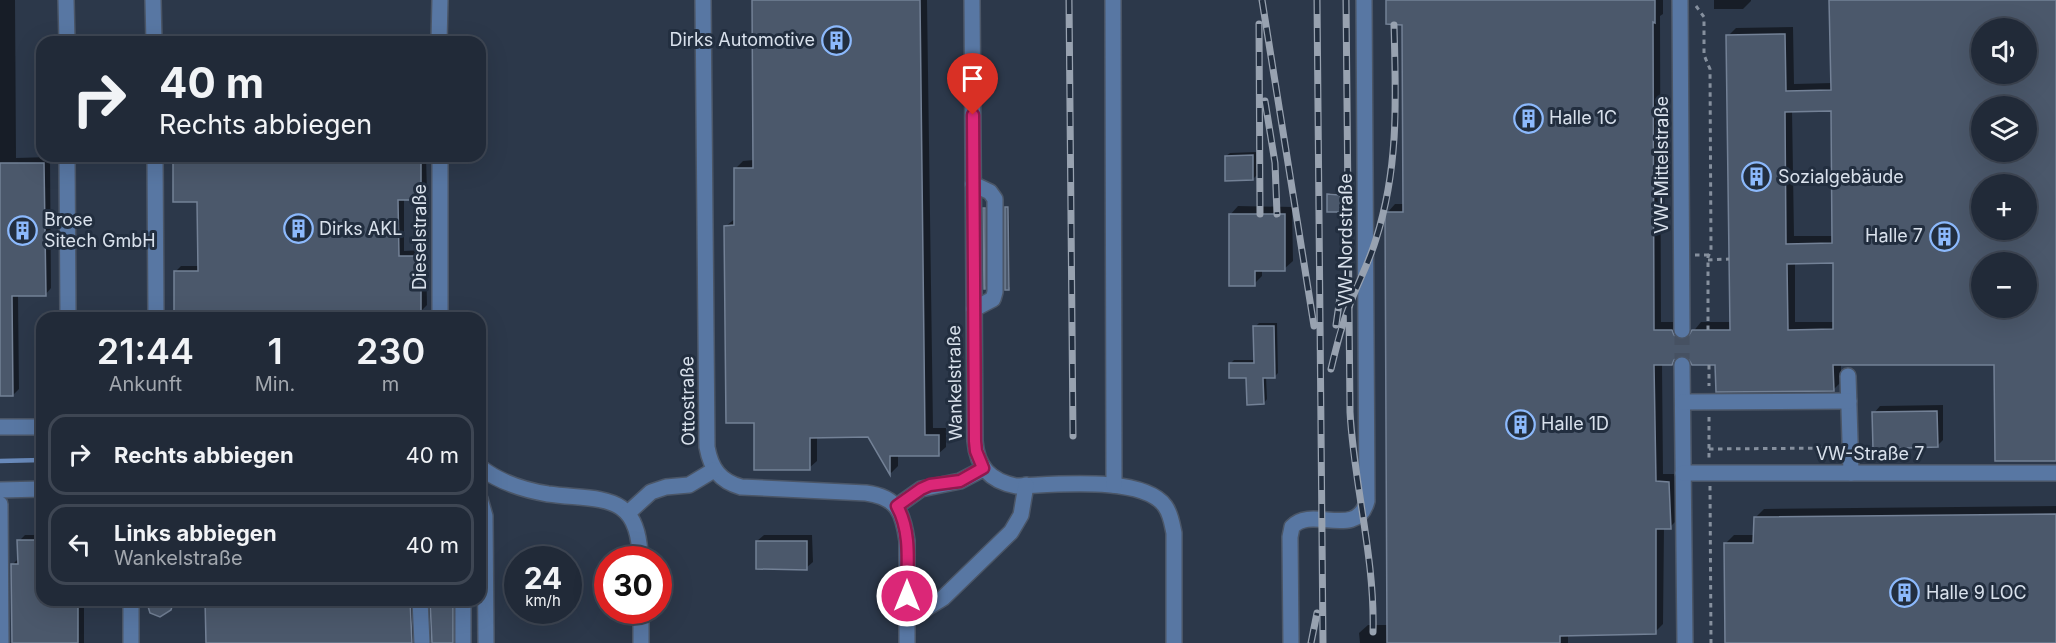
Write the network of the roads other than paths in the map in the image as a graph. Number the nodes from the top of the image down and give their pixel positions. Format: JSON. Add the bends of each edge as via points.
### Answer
{"nodes":[{"id":1,"x":66,"y":0,"type":"edge"},
{"id":2,"x":153,"y":0,"type":"edge"},
{"id":3,"x":434,"y":0,"type":"edge"},
{"id":4,"x":440,"y":0,"type":"edge"},
{"id":5,"x":703,"y":0,"type":"edge"},
{"id":6,"x":972,"y":0,"type":"edge"},
{"id":7,"x":1113,"y":0,"type":"edge"},
{"id":8,"x":1364,"y":0,"type":"edge"},
{"id":9,"x":1680,"y":0,"type":"edge"},
{"id":10,"x":67,"y":36,"type":"edge"},
{"id":11,"x":154,"y":36,"type":"edge"},
{"id":12,"x":438,"y":36,"type":"edge"},
{"id":13,"x":438,"y":36,"type":"edge"},
{"id":14,"x":67,"y":162,"type":"edge"},
{"id":15,"x":155,"y":162,"type":"edge"},
{"id":16,"x":440,"y":162,"type":"edge"},
{"id":17,"x":973,"y":184,"type":"junction"},
{"id":18,"x":974,"y":309,"type":"junction"},
{"id":19,"x":68,"y":312,"type":"edge"},
{"id":20,"x":156,"y":312,"type":"edge"},
{"id":21,"x":440,"y":312,"type":"edge"},
{"id":22,"x":1682,"y":330,"type":"tunnel mouth"},
{"id":23,"x":1682,"y":365,"type":"tunnel mouth"},
{"id":24,"x":1848,"y":376,"type":"dead end"},
{"id":25,"x":1849,"y":401,"type":"junction"},
{"id":26,"x":1683,"y":402,"type":"junction"},
{"id":27,"x":0,"y":427,"type":"edge"},
{"id":28,"x":36,"y":427,"type":"edge"},
{"id":29,"x":983,"y":468,"type":"junction"},
{"id":30,"x":486,"y":470,"type":"edge"},
{"id":31,"x":714,"y":470,"type":"junction"},
{"id":32,"x":1683,"y":473,"type":"junction"},
{"id":33,"x":1851,"y":473,"type":"junction"},
{"id":34,"x":2056,"y":473,"type":"edge"},
{"id":35,"x":1114,"y":485,"type":"junction"},
{"id":36,"x":1026,"y":486,"type":"junction"},
{"id":37,"x":36,"y":489,"type":"edge"},
{"id":38,"x":0,"y":490,"type":"edge"},
{"id":39,"x":0,"y":504,"type":"edge"},
{"id":40,"x":897,"y":506,"type":"junction"},
{"id":41,"x":628,"y":513,"type":"junction"},
{"id":42,"x":639,"y":546,"type":"edge"},
{"id":43,"x":131,"y":606,"type":"edge"},
{"id":44,"x":420,"y":606,"type":"edge"},
{"id":45,"x":463,"y":606,"type":"edge"},
{"id":46,"x":486,"y":606,"type":"edge"},
{"id":47,"x":907,"y":614,"type":"junction"},
{"id":48,"x":641,"y":624,"type":"edge"},
{"id":49,"x":1,"y":643,"type":"edge"},
{"id":50,"x":131,"y":643,"type":"edge"},
{"id":51,"x":422,"y":643,"type":"edge"},
{"id":52,"x":463,"y":643,"type":"edge"},
{"id":53,"x":486,"y":643,"type":"edge"},
{"id":54,"x":641,"y":643,"type":"edge"},
{"id":55,"x":907,"y":643,"type":"edge"},
{"id":56,"x":1174,"y":643,"type":"edge"},
{"id":57,"x":1291,"y":643,"type":"edge"},
{"id":58,"x":1685,"y":643,"type":"edge"}],
"edges":[{"from":1,"to":10,"type":"street"},
{"from":2,"to":11,"type":"street"},
{"from":3,"to":12,"type":"street"},
{"from":4,"to":13,"type":"street"},
{"from":5,"to":31,"type":"street","name":"Ottostraße","via":[[707,447]]},
{"from":6,"to":17,"type":"street","name":"Wankelstraße"},
{"from":7,"to":35,"type":"street"},
{"from":8,"to":57,"type":"street","name":"VW-Nordstraße","via":[[1368,480],[1365,508],[1346,521],[1303,520],[1292,527]]},
{"from":9,"to":22,"type":"street","name":"VW-Mittelstraße"},
{"from":14,"to":19,"type":"street"},
{"from":15,"to":20,"type":"street"},
{"from":16,"to":21,"type":"street","name":"Dieselstraße"},
{"from":17,"to":18,"type":"street","name":"Wankelstraße"},
{"from":17,"to":18,"type":"street","via":[[995,199],[993,299]]},
{"from":18,"to":29,"type":"street","name":"Wankelstraße","via":[[975,441]]},
{"from":23,"to":26,"type":"street"},
{"from":24,"to":25,"type":"street"},
{"from":25,"to":26,"type":"street"},
{"from":25,"to":33,"type":"street"},
{"from":26,"to":32,"type":"street"},
{"from":27,"to":28,"type":"street"},
{"from":29,"to":36,"type":"street","via":[[1006,484]]},
{"from":29,"to":40,"type":"street","via":[[960,481],[930,485]]},
{"from":30,"to":41,"type":"street","via":[[530,490],[604,500]]},
{"from":31,"to":40,"type":"street","via":[[720,478],[741,487],[866,493],[884,497]]},
{"from":31,"to":41,"type":"street","via":[[689,485],[651,492]]},
{"from":32,"to":33,"type":"street","name":"VW-Straße 7"},
{"from":32,"to":58,"type":"street"},
{"from":33,"to":34,"type":"street","name":"VW-Straße 7"},
{"from":35,"to":36,"type":"street"},
{"from":35,"to":56,"type":"street","via":[[1148,492],[1166,507],[1171,519]]},
{"from":36,"to":47,"type":"street","via":[[1021,514],[1011,532],[943,598]]},
{"from":37,"to":38,"type":"street"},
{"from":39,"to":49,"type":"street"},
{"from":40,"to":47,"type":"street","via":[[907,541]]},
{"from":41,"to":42,"type":"street"},
{"from":43,"to":50,"type":"street"},
{"from":44,"to":51,"type":"street"},
{"from":45,"to":52,"type":"street"},
{"from":46,"to":53,"type":"street"},
{"from":47,"to":55,"type":"street"},
{"from":48,"to":54,"type":"street"}]}
